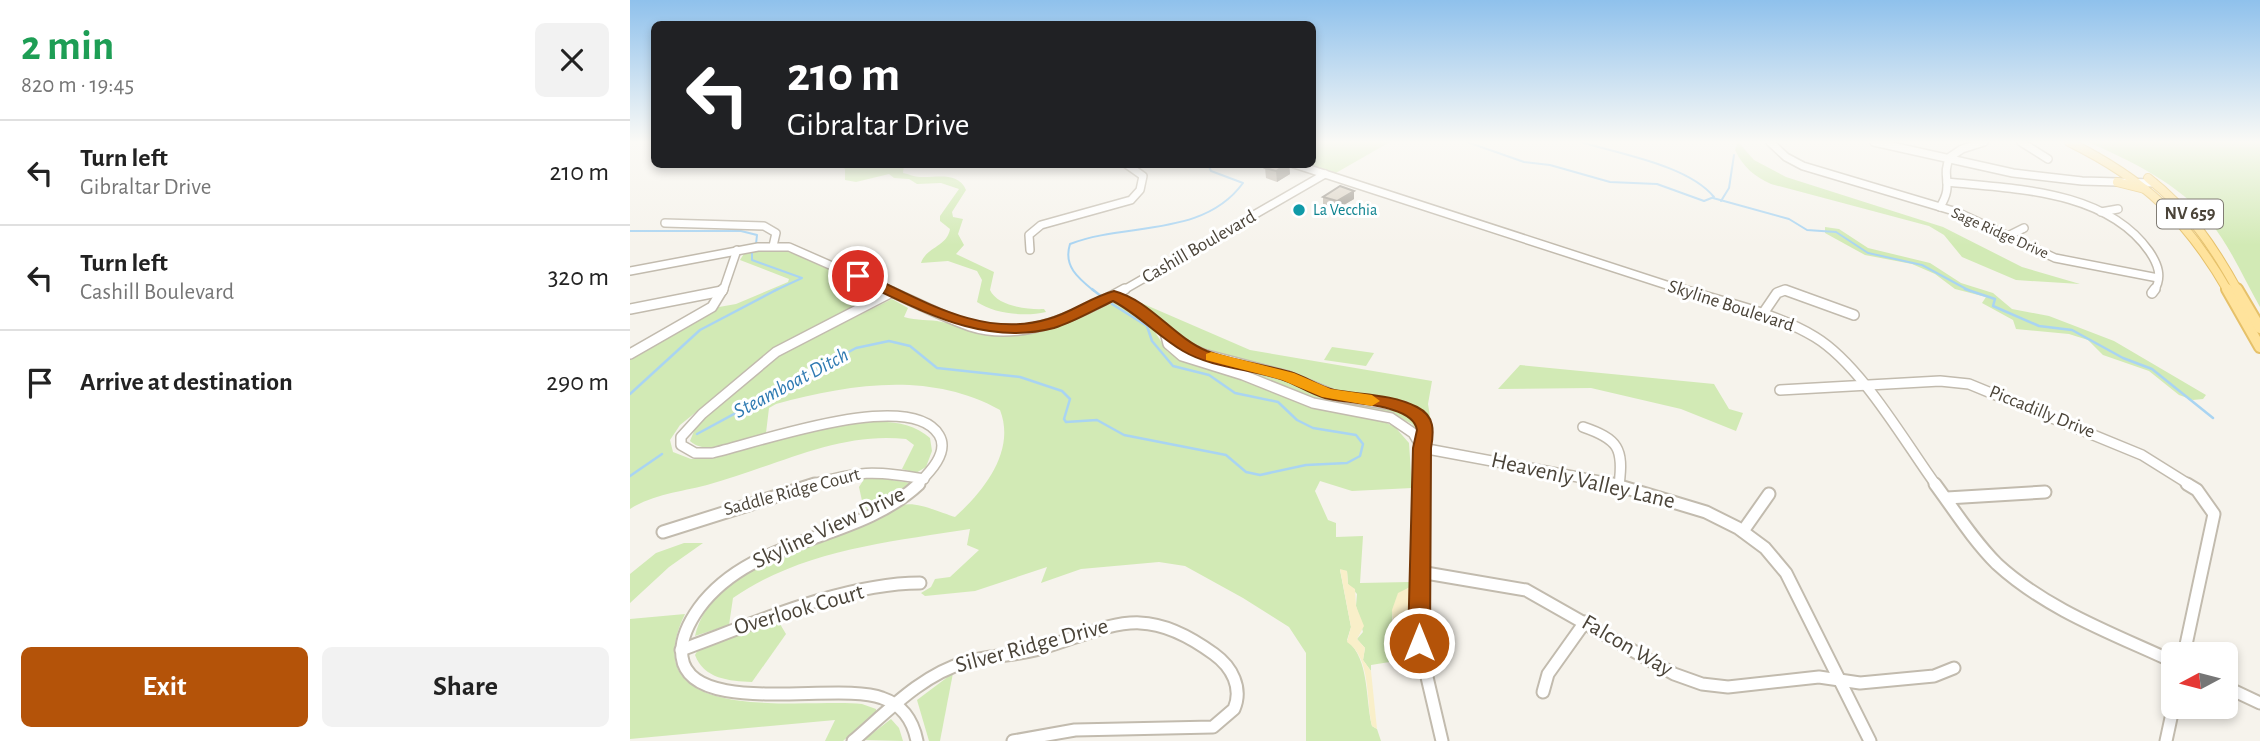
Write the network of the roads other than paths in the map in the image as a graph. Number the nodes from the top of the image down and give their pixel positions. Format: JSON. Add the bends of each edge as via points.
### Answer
{"nodes":[{"id":1,"x":1143,"y":177,"type":"edge"},
{"id":2,"x":1321,"y":177,"type":"edge"},
{"id":3,"x":1333,"y":177,"type":"edge"},
{"id":4,"x":1841,"y":177,"type":"edge"},
{"id":5,"x":1851,"y":177,"type":"edge"},
{"id":6,"x":1946,"y":177,"type":"edge"},
{"id":7,"x":2050,"y":177,"type":"edge"},
{"id":8,"x":2125,"y":177,"type":"edge"},
{"id":9,"x":2132,"y":177,"type":"edge"},
{"id":10,"x":2142,"y":177,"type":"edge"},
{"id":11,"x":1848,"y":179,"type":"junction"},
{"id":12,"x":1947,"y":182,"type":"junction"},
{"id":13,"x":2117,"y":183,"type":"junction"},
{"id":14,"x":2142,"y":183,"type":"junction"},
{"id":15,"x":2154,"y":183,"type":"junction"},
{"id":16,"x":2158,"y":195,"type":"junction"},
{"id":17,"x":1940,"y":207,"type":"junction"},
{"id":18,"x":2118,"y":209,"type":"dead end"},
{"id":19,"x":2101,"y":212,"type":"junction"},
{"id":20,"x":665,"y":223,"type":"dead end"},
{"id":21,"x":2024,"y":228,"type":"dead end"},
{"id":22,"x":2006,"y":237,"type":"junction"},
{"id":23,"x":773,"y":246,"type":"junction"},
{"id":24,"x":737,"y":250,"type":"junction"},
{"id":25,"x":1030,"y":250,"type":"dead end"},
{"id":26,"x":630,"y":271,"type":"edge"},
{"id":27,"x":2158,"y":278,"type":"junction"},
{"id":28,"x":722,"y":291,"type":"junction"},
{"id":29,"x":892,"y":292,"type":"junction"},
{"id":30,"x":2152,"y":293,"type":"dead end"},
{"id":31,"x":1114,"y":296,"type":"junction"},
{"id":32,"x":630,"y":309,"type":"edge"},
{"id":33,"x":1762,"y":315,"type":"junction"},
{"id":34,"x":1854,"y":315,"type":"dead end"},
{"id":35,"x":1164,"y":328,"type":"junction"},
{"id":36,"x":2260,"y":328,"type":"edge"},
{"id":37,"x":2260,"y":347,"type":"edge"},
{"id":38,"x":630,"y":354,"type":"edge"},
{"id":39,"x":1865,"y":386,"type":"junction"},
{"id":40,"x":1780,"y":390,"type":"dead end"},
{"id":41,"x":1584,"y":427,"type":"dead end"},
{"id":42,"x":1422,"y":448,"type":"junction"},
{"id":43,"x":924,"y":479,"type":"junction"},
{"id":44,"x":1619,"y":485,"type":"junction"},
{"id":45,"x":2045,"y":492,"type":"dead end"},
{"id":46,"x":1769,"y":494,"type":"dead end"},
{"id":47,"x":1947,"y":498,"type":"junction"},
{"id":48,"x":1743,"y":531,"type":"junction"},
{"id":49,"x":663,"y":532,"type":"dead end"},
{"id":50,"x":1420,"y":572,"type":"junction"},
{"id":51,"x":920,"y":583,"type":"dead end"},
{"id":52,"x":1585,"y":622,"type":"junction"},
{"id":53,"x":2187,"y":642,"type":"edge"},
{"id":54,"x":681,"y":650,"type":"junction"},
{"id":55,"x":2161,"y":656,"type":"edge"},
{"id":56,"x":1954,"y":668,"type":"dead end"},
{"id":57,"x":1840,"y":682,"type":"junction"},
{"id":58,"x":1544,"y":692,"type":"dead end"},
{"id":59,"x":2238,"y":693,"type":"edge"},
{"id":60,"x":2260,"y":703,"type":"edge"},
{"id":61,"x":897,"y":705,"type":"junction"},
{"id":62,"x":2171,"y":719,"type":"edge"},
{"id":63,"x":853,"y":741,"type":"edge"},
{"id":64,"x":917,"y":741,"type":"edge"},
{"id":65,"x":1013,"y":741,"type":"edge"},
{"id":66,"x":1442,"y":741,"type":"edge"},
{"id":67,"x":1870,"y":741,"type":"edge"},
{"id":68,"x":2166,"y":741,"type":"edge"}],
"edges":[{"from":1,"to":25,"type":"street","via":[[1137,194],[1111,209],[1042,223],[1029,235]]},
{"from":2,"to":31,"type":"street","name":"Cashill Boulevard"},
{"from":3,"to":33,"type":"street","name":"Skyline Boulevard"},
{"from":4,"to":11,"type":"street","name":"Sage Ridge Drive"},
{"from":5,"to":11,"type":"street"},
{"from":6,"to":12,"type":"street"},
{"from":7,"to":13,"type":"street"},
{"from":8,"to":13,"type":"main road"},
{"from":9,"to":14,"type":"main road","number":"NV 659"},
{"from":10,"to":15,"type":"main road","number":"NV 659"},
{"from":11,"to":17,"type":"street","name":"Sage Ridge Drive"},
{"from":12,"to":17,"type":"street","via":[[1948,198]]},
{"from":12,"to":19,"type":"street","via":[[2043,195]]},
{"from":13,"to":14,"type":"street"},
{"from":13,"to":16,"type":"main road"},
{"from":14,"to":15,"type":"street"},
{"from":14,"to":16,"type":"main road","number":"NV 659"},
{"from":15,"to":36,"type":"main road","number":"NV 659","via":[[2198,223]]},
{"from":16,"to":37,"type":"main road","number":"NV 659","via":[[2187,225]]},
{"from":17,"to":22,"type":"street","name":"Sage Ridge Drive"},
{"from":18,"to":19,"type":"street"},
{"from":19,"to":27,"type":"street","via":[[2145,242],[2160,269]]},
{"from":20,"to":23,"type":"street","via":[[764,226],[776,233]]},
{"from":21,"to":22,"type":"street"},
{"from":22,"to":27,"type":"street","name":"Sage Ridge Drive","via":[[2064,260]]},
{"from":23,"to":24,"type":"street","name":"Cashill Boulevard"},
{"from":23,"to":29,"type":"street","name":"Cashill Boulevard","via":[[799,250]]},
{"from":24,"to":26,"type":"street","name":"Cashill Boulevard"},
{"from":24,"to":28,"type":"street"},
{"from":27,"to":30,"type":"street"},
{"from":28,"to":32,"type":"street"},
{"from":28,"to":38,"type":"street","via":[[707,312]]},
{"from":29,"to":31,"type":"street","name":"Cashill Boulevard","via":[[971,326],[1006,330],[1062,320]]},
{"from":29,"to":43,"type":"street","name":"Skyline View Drive","via":[[776,352],[694,421],[680,440],[689,451],[712,453],[816,424],[913,419],[933,428],[940,438],[939,459]]},
{"from":31,"to":35,"type":"street"},
{"from":33,"to":34,"type":"street","via":[[1777,293],[1786,290]]},
{"from":33,"to":39,"type":"street","name":"Skyline Boulevard","via":[[1828,346]]},
{"from":35,"to":42,"type":"street","via":[[1168,344],[1182,356],[1313,403],[1384,415],[1408,429]]},
{"from":35,"to":42,"type":"street","via":[[1203,355],[1288,376],[1336,396],[1405,407],[1424,423]]},
{"from":39,"to":40,"type":"street","name":"Piccadilly Drive"},
{"from":39,"to":47,"type":"street","name":"Skyline Boulevard"},
{"from":39,"to":53,"type":"street","name":"Piccadilly Drive","via":[[1969,384],[2118,443],[2177,475],[2203,496],[2213,509],[2214,520]]},
{"from":41,"to":44,"type":"street","via":[[1616,443],[1622,460]]},
{"from":42,"to":44,"type":"street","name":"Heavenly Valley Lane"},
{"from":42,"to":50,"type":"street"},
{"from":43,"to":49,"type":"street","name":"Saddle Ridge Court","via":[[877,471],[842,475]]},
{"from":43,"to":54,"type":"street","name":"Skyline View Drive","via":[[887,506],[787,546],[738,572],[697,611]]},
{"from":44,"to":48,"type":"street","name":"Heavenly Valley Lane","via":[[1675,500]]},
{"from":45,"to":47,"type":"street"},
{"from":46,"to":48,"type":"street"},
{"from":47,"to":55,"type":"street","name":"Skyline Boulevard","via":[[1989,556],[2016,581],[2066,611]]},
{"from":48,"to":57,"type":"street","name":"Heavenly Valley Lane","via":[[1780,563]]},
{"from":50,"to":52,"type":"street","name":"Falcon Way","via":[[1526,590]]},
{"from":50,"to":66,"type":"street","via":[[1420,656]]},
{"from":51,"to":54,"type":"street","name":"Overlook Court","via":[[899,583],[802,606]]},
{"from":52,"to":57,"type":"street","name":"Falcon Way","via":[[1674,674],[1702,684],[1728,687],[1819,677]]},
{"from":52,"to":58,"type":"street","via":[[1548,674]]},
{"from":54,"to":61,"type":"street","via":[[687,672],[709,687],[864,693]]},
{"from":56,"to":57,"type":"street","name":"Falcon Way","via":[[1934,676]]},
{"from":57,"to":67,"type":"street","name":"Heavenly Valley Lane"},
{"from":59,"to":60,"type":"street"},
{"from":61,"to":63,"type":"street","name":"Silver Ridge Drive"},
{"from":61,"to":64,"type":"street","via":[[911,719]]},
{"from":61,"to":65,"type":"street","name":"Silver Ridge Drive","via":[[956,665],[1034,651],[1099,627],[1131,622],[1190,640],[1214,654],[1233,671],[1238,685],[1235,707],[1224,721],[1208,728],[1074,730]]},
{"from":62,"to":68,"type":"street"}]}
